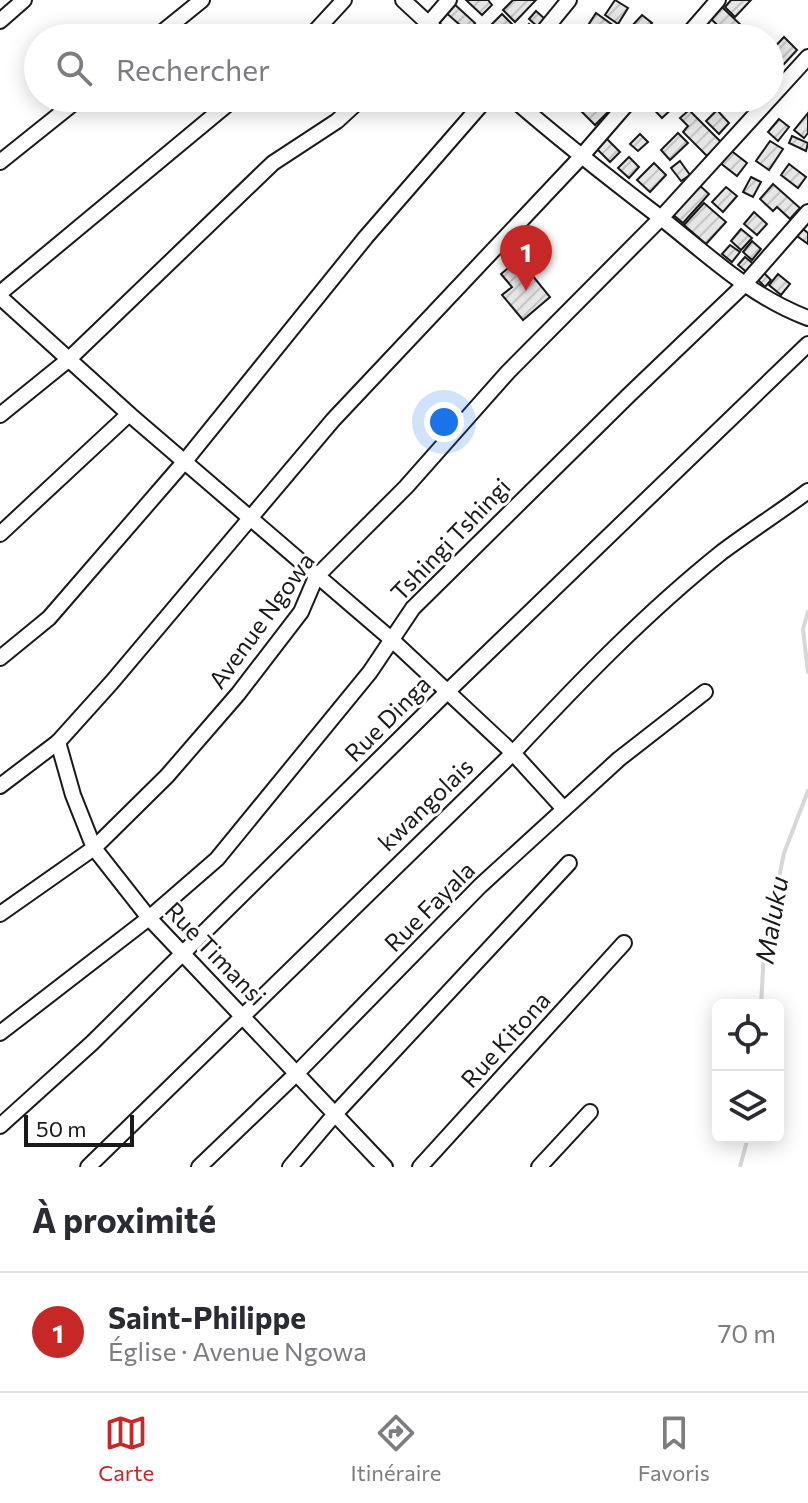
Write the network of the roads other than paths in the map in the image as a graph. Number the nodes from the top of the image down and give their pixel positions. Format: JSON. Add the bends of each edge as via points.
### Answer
{"nodes":[{"id":1,"x":24,"y":0,"type":"edge"},
{"id":2,"x":202,"y":0,"type":"edge"},
{"id":3,"x":344,"y":0,"type":"edge"},
{"id":4,"x":403,"y":0,"type":"edge"},
{"id":5,"x":449,"y":0,"type":"edge"},
{"id":6,"x":569,"y":0,"type":"edge"},
{"id":7,"x":718,"y":0,"type":"edge"},
{"id":8,"x":0,"y":21,"type":"edge"},
{"id":9,"x":428,"y":23,"type":"joint"},
{"id":10,"x":172,"y":24,"type":"edge"},
{"id":11,"x":322,"y":24,"type":"edge"},
{"id":12,"x":549,"y":24,"type":"edge"},
{"id":13,"x":697,"y":24,"type":"edge"},
{"id":14,"x":808,"y":57,"type":"edge"},
{"id":15,"x":784,"y":83,"type":"edge"},
{"id":16,"x":62,"y":112,"type":"edge"},
{"id":17,"x":218,"y":112,"type":"edge"},
{"id":18,"x":347,"y":112,"type":"edge"},
{"id":19,"x":475,"y":112,"type":"edge"},
{"id":20,"x":528,"y":112,"type":"edge"},
{"id":21,"x":620,"y":112,"type":"edge"},
{"id":22,"x":758,"y":112,"type":"edge"},
{"id":23,"x":580,"y":158,"type":"junction"},
{"id":24,"x":0,"y":162,"type":"edge"},
{"id":25,"x":808,"y":212,"type":"edge"},
{"id":26,"x":661,"y":218,"type":"junction"},
{"id":27,"x":744,"y":285,"type":"junction"},
{"id":28,"x":0,"y":295,"type":"edge"},
{"id":29,"x":808,"y":318,"type":"edge"},
{"id":30,"x":808,"y":344,"type":"edge"},
{"id":31,"x":68,"y":360,"type":"junction"},
{"id":32,"x":129,"y":414,"type":"junction"},
{"id":33,"x":0,"y":415,"type":"edge"},
{"id":34,"x":185,"y":461,"type":"junction"},
{"id":35,"x":808,"y":491,"type":"edge"},
{"id":36,"x":251,"y":519,"type":"junction"},
{"id":37,"x":0,"y":534,"type":"edge"},
{"id":38,"x":316,"y":577,"type":"junction"},
{"id":39,"x":391,"y":639,"type":"junction"},
{"id":40,"x":0,"y":658,"type":"edge"},
{"id":41,"x":447,"y":692,"type":"junction"},
{"id":42,"x":705,"y":692,"type":"dead end"},
{"id":43,"x":58,"y":742,"type":"junction"},
{"id":44,"x":513,"y":753,"type":"junction"},
{"id":45,"x":0,"y":786,"type":"edge"},
{"id":46,"x":564,"y":809,"type":"junction"},
{"id":47,"x":94,"y":848,"type":"junction"},
{"id":48,"x":569,"y":863,"type":"dead end"},
{"id":49,"x":0,"y":914,"type":"edge"},
{"id":50,"x":149,"y":918,"type":"junction"},
{"id":51,"x":624,"y":943,"type":"dead end"},
{"id":52,"x":183,"y":952,"type":"junction"},
{"id":53,"x":243,"y":1014,"type":"junction"},
{"id":54,"x":0,"y":1033,"type":"edge"},
{"id":55,"x":296,"y":1074,"type":"junction"},
{"id":56,"x":590,"y":1112,"type":"dead end"},
{"id":57,"x":335,"y":1114,"type":"junction"},
{"id":58,"x":0,"y":1126,"type":"edge"},
{"id":59,"x":88,"y":1167,"type":"edge"},
{"id":60,"x":199,"y":1167,"type":"edge"},
{"id":61,"x":290,"y":1167,"type":"edge"},
{"id":62,"x":385,"y":1167,"type":"edge"},
{"id":63,"x":420,"y":1167,"type":"edge"},
{"id":64,"x":539,"y":1167,"type":"edge"}],
"edges":[{"from":1,"to":8,"type":"street"},
{"from":2,"to":10,"type":"street"},
{"from":3,"to":11,"type":"street"},
{"from":4,"to":9,"type":"street"},
{"from":5,"to":9,"type":"street"},
{"from":6,"to":12,"type":"street"},
{"from":7,"to":13,"type":"street"},
{"from":14,"to":15,"type":"street","name":"Avenue Ngowa"},
{"from":16,"to":24,"type":"street"},
{"from":17,"to":28,"type":"street"},
{"from":18,"to":31,"type":"street","via":[[273,163]]},
{"from":19,"to":34,"type":"street"},
{"from":20,"to":23,"type":"street"},
{"from":21,"to":23,"type":"street"},
{"from":22,"to":26,"type":"street","name":"Avenue Ngowa"},
{"from":23,"to":26,"type":"street"},
{"from":23,"to":36,"type":"street","via":[[333,420]]},
{"from":25,"to":27,"type":"street","name":"Tshingi Tshingi"},
{"from":26,"to":27,"type":"street"},
{"from":26,"to":38,"type":"street","name":"Avenue Ngowa"},
{"from":27,"to":29,"type":"street"},
{"from":27,"to":39,"type":"street","name":"Tshingi Tshingi","via":[[443,576]]},
{"from":28,"to":31,"type":"street"},
{"from":30,"to":41,"type":"street","name":"Rue Dinga"},
{"from":31,"to":32,"type":"street"},
{"from":31,"to":33,"type":"street"},
{"from":32,"to":34,"type":"street"},
{"from":32,"to":37,"type":"street"},
{"from":34,"to":36,"type":"street"},
{"from":34,"to":40,"type":"street","via":[[49,618]]},
{"from":35,"to":44,"type":"street","name":"kwangolais","via":[[722,553],[652,613]]},
{"from":36,"to":38,"type":"street"},
{"from":36,"to":43,"type":"street"},
{"from":38,"to":39,"type":"street"},
{"from":38,"to":47,"type":"street","name":"Avenue Ngowa","via":[[301,612],[238,694],[167,776]]},
{"from":39,"to":41,"type":"street"},
{"from":39,"to":50,"type":"street","name":"Tshingi Tshingi","via":[[370,672],[217,859]]},
{"from":41,"to":44,"type":"street"},
{"from":41,"to":52,"type":"street","name":"Rue Dinga"},
{"from":42,"to":46,"type":"street","name":"Rue Fayala"},
{"from":43,"to":45,"type":"street"},
{"from":43,"to":47,"type":"street","name":"Rue Timansi"},
{"from":44,"to":46,"type":"street"},
{"from":44,"to":53,"type":"street","name":"kwangolais"},
{"from":46,"to":55,"type":"street","name":"Rue Fayala","via":[[480,886]]},
{"from":47,"to":49,"type":"street","name":"Avenue Ngowa"},
{"from":47,"to":50,"type":"street","name":"Rue Timansi"},
{"from":48,"to":57,"type":"street"},
{"from":50,"to":52,"type":"street","name":"Rue Timansi"},
{"from":50,"to":54,"type":"street","name":"Tshingi Tshingi"},
{"from":51,"to":63,"type":"street","name":"Rue Kitona"},
{"from":52,"to":53,"type":"street","name":"Rue Timansi"},
{"from":52,"to":58,"type":"street","name":"Rue Dinga"},
{"from":53,"to":55,"type":"street","name":"Rue Timansi"},
{"from":53,"to":59,"type":"street","name":"kwangolais"},
{"from":55,"to":57,"type":"street","name":"Rue Timansi"},
{"from":55,"to":60,"type":"street","name":"Rue Fayala"},
{"from":56,"to":64,"type":"street"},
{"from":57,"to":61,"type":"street"},
{"from":57,"to":62,"type":"street","name":"Rue Timansi"}]}
